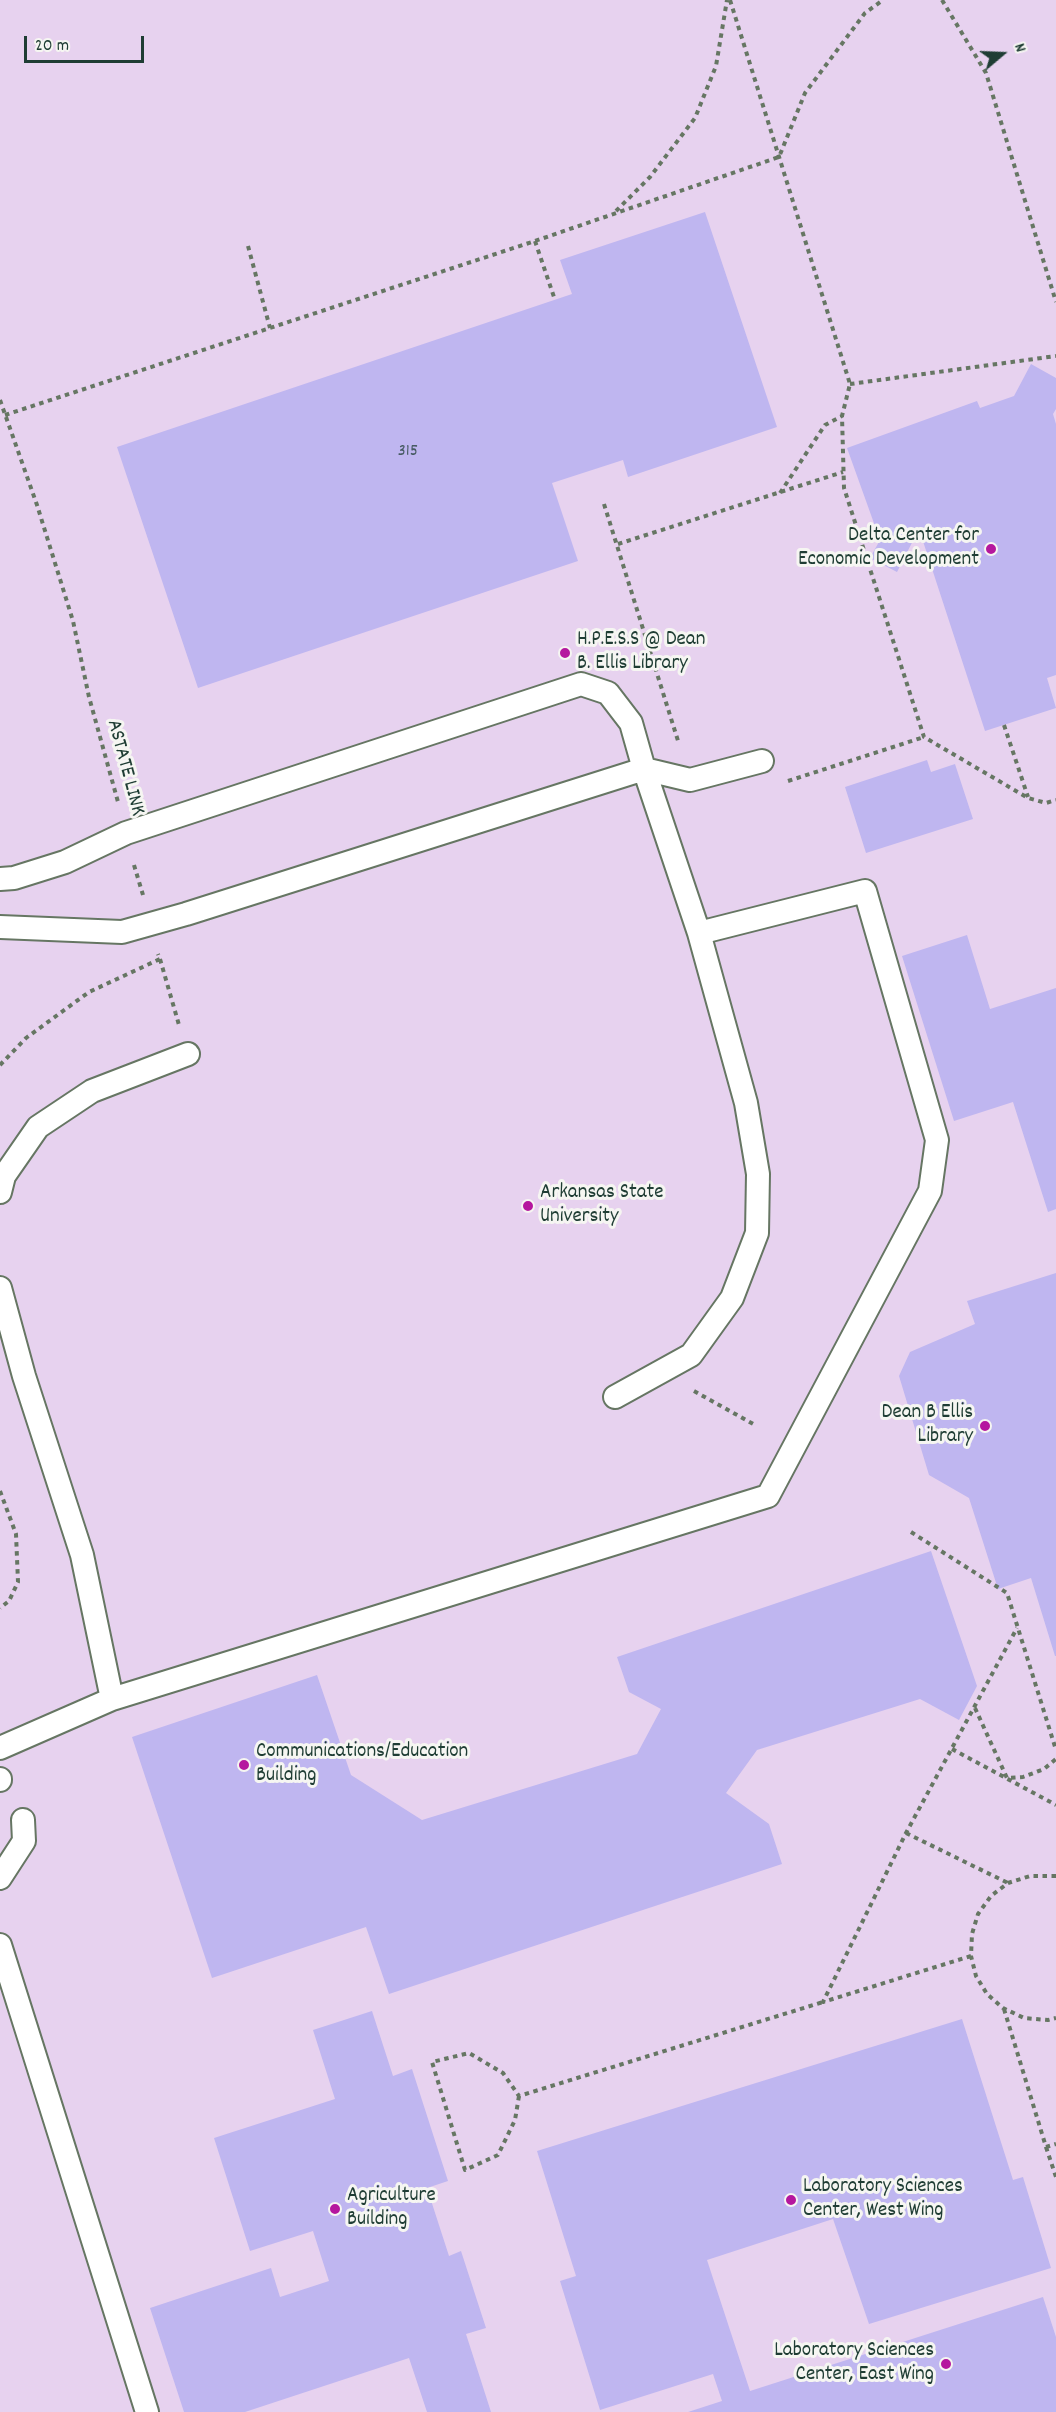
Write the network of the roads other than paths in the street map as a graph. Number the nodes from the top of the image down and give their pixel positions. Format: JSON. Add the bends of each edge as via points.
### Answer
{"nodes":[{"id":1,"x":762,"y":761,"type":"dead end"},
{"id":2,"x":644,"y":769,"type":"junction"},
{"id":3,"x":0,"y":879,"type":"edge"},
{"id":4,"x":0,"y":927,"type":"edge"},
{"id":5,"x":699,"y":933,"type":"junction"},
{"id":6,"x":188,"y":1054,"type":"road end"},
{"id":7,"x":0,"y":1192,"type":"edge"},
{"id":8,"x":0,"y":1288,"type":"edge"},
{"id":9,"x":615,"y":1397,"type":"dead end"},
{"id":10,"x":112,"y":1699,"type":"junction"},
{"id":11,"x":0,"y":1748,"type":"edge"},
{"id":12,"x":22,"y":1820,"type":"dead end"},
{"id":13,"x":0,"y":1878,"type":"edge"},
{"id":14,"x":0,"y":1945,"type":"edge"},
{"id":15,"x":147,"y":2412,"type":"edge"}],
"edges":[{"from":1,"to":2,"type":"lane","via":[[690,780]]},
{"from":2,"to":3,"type":"lane","via":[[631,723],[614,700],[608,693],[581,684],[126,833],[65,862]]},
{"from":2,"to":4,"type":"lane","via":[[122,932]]},
{"from":2,"to":5,"type":"lane"},
{"from":5,"to":9,"type":"lane","via":[[748,1113],[758,1174],[757,1233],[732,1298],[691,1354]]},
{"from":5,"to":10,"type":"lane","via":[[866,891],[937,1140],[930,1191],[768,1496]]},
{"from":6,"to":7,"type":"lane","via":[[92,1091],[38,1127],[4,1176]]},
{"from":8,"to":10,"type":"lane","via":[[82,1555]]},
{"from":10,"to":11,"type":"lane"},
{"from":12,"to":13,"type":"lane","via":[[24,1842]]},
{"from":14,"to":15,"type":"lane"}]}
